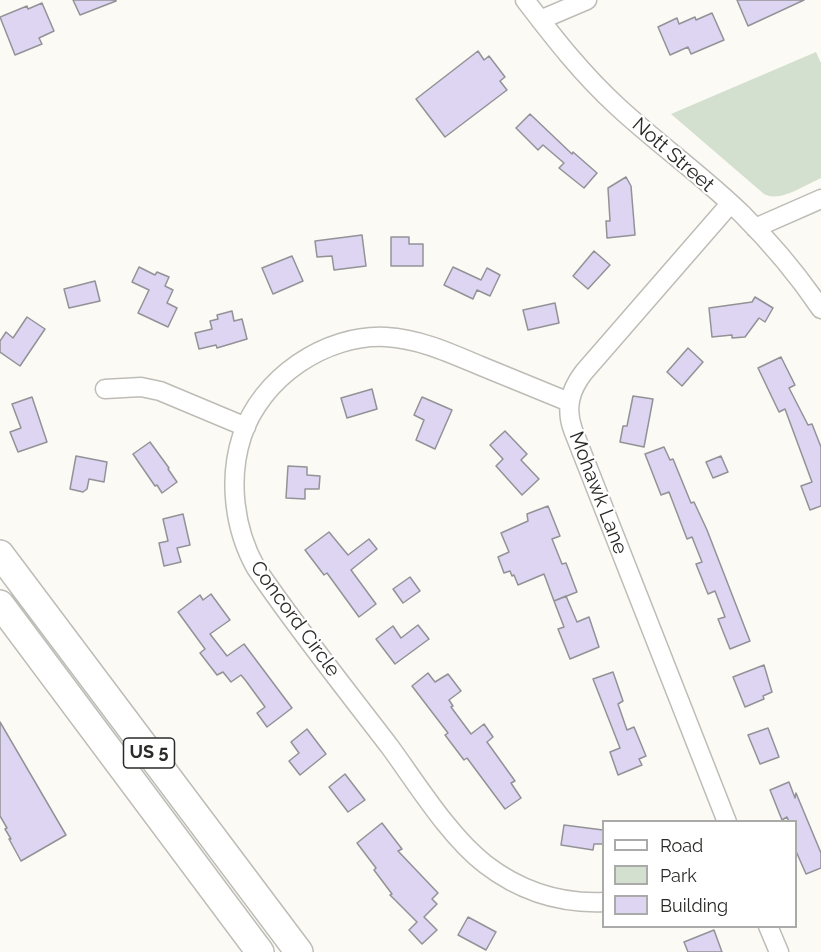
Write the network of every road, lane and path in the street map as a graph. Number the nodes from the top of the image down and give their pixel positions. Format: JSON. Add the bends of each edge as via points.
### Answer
{"nodes":[{"id":1,"x":525,"y":0,"type":"edge"},
{"id":2,"x":587,"y":0,"type":"edge"},
{"id":3,"x":540,"y":20,"type":"junction"},
{"id":4,"x":821,"y":199,"type":"edge"},
{"id":5,"x":730,"y":204,"type":"junction"},
{"id":6,"x":755,"y":228,"type":"junction"},
{"id":7,"x":821,"y":309,"type":"edge"},
{"id":8,"x":105,"y":389,"type":"dead end"},
{"id":9,"x":569,"y":402,"type":"junction"},
{"id":10,"x":246,"y":427,"type":"junction"},
{"id":11,"x":0,"y":554,"type":"edge"},
{"id":12,"x":0,"y":604,"type":"edge"},
{"id":13,"x":726,"y":820,"type":"edge"},
{"id":14,"x":602,"y":902,"type":"edge"},
{"id":15,"x":768,"y":928,"type":"edge"},
{"id":16,"x":260,"y":952,"type":"edge"},
{"id":17,"x":299,"y":952,"type":"edge"},
{"id":18,"x":778,"y":952,"type":"edge"}],
"edges":[{"from":1,"to":3,"type":"street","name":"Nott Street"},
{"from":2,"to":3,"type":"street"},
{"from":3,"to":5,"type":"street","name":"Nott Street","via":[[569,58],[607,97]]},
{"from":4,"to":6,"type":"street"},
{"from":5,"to":6,"type":"street","name":"Nott Street"},
{"from":5,"to":9,"type":"street","via":[[584,372]]},
{"from":6,"to":7,"type":"street","name":"Nott Street"},
{"from":8,"to":10,"type":"street","via":[[141,387],[160,391]]},
{"from":9,"to":10,"type":"street","name":"Concord Circle","via":[[427,344],[401,338],[367,338],[336,345],[301,361],[268,393]]},
{"from":9,"to":13,"type":"street","name":"Mohawk Lane","via":[[573,430]]},
{"from":10,"to":14,"type":"street","name":"Concord Circle","via":[[237,459],[235,500],[251,559],[434,806],[477,858],[512,882],[557,899]]},
{"from":11,"to":17,"type":"highway","number":"US 5"},
{"from":12,"to":16,"type":"highway","number":"US 5"},
{"from":15,"to":18,"type":"street"}]}
